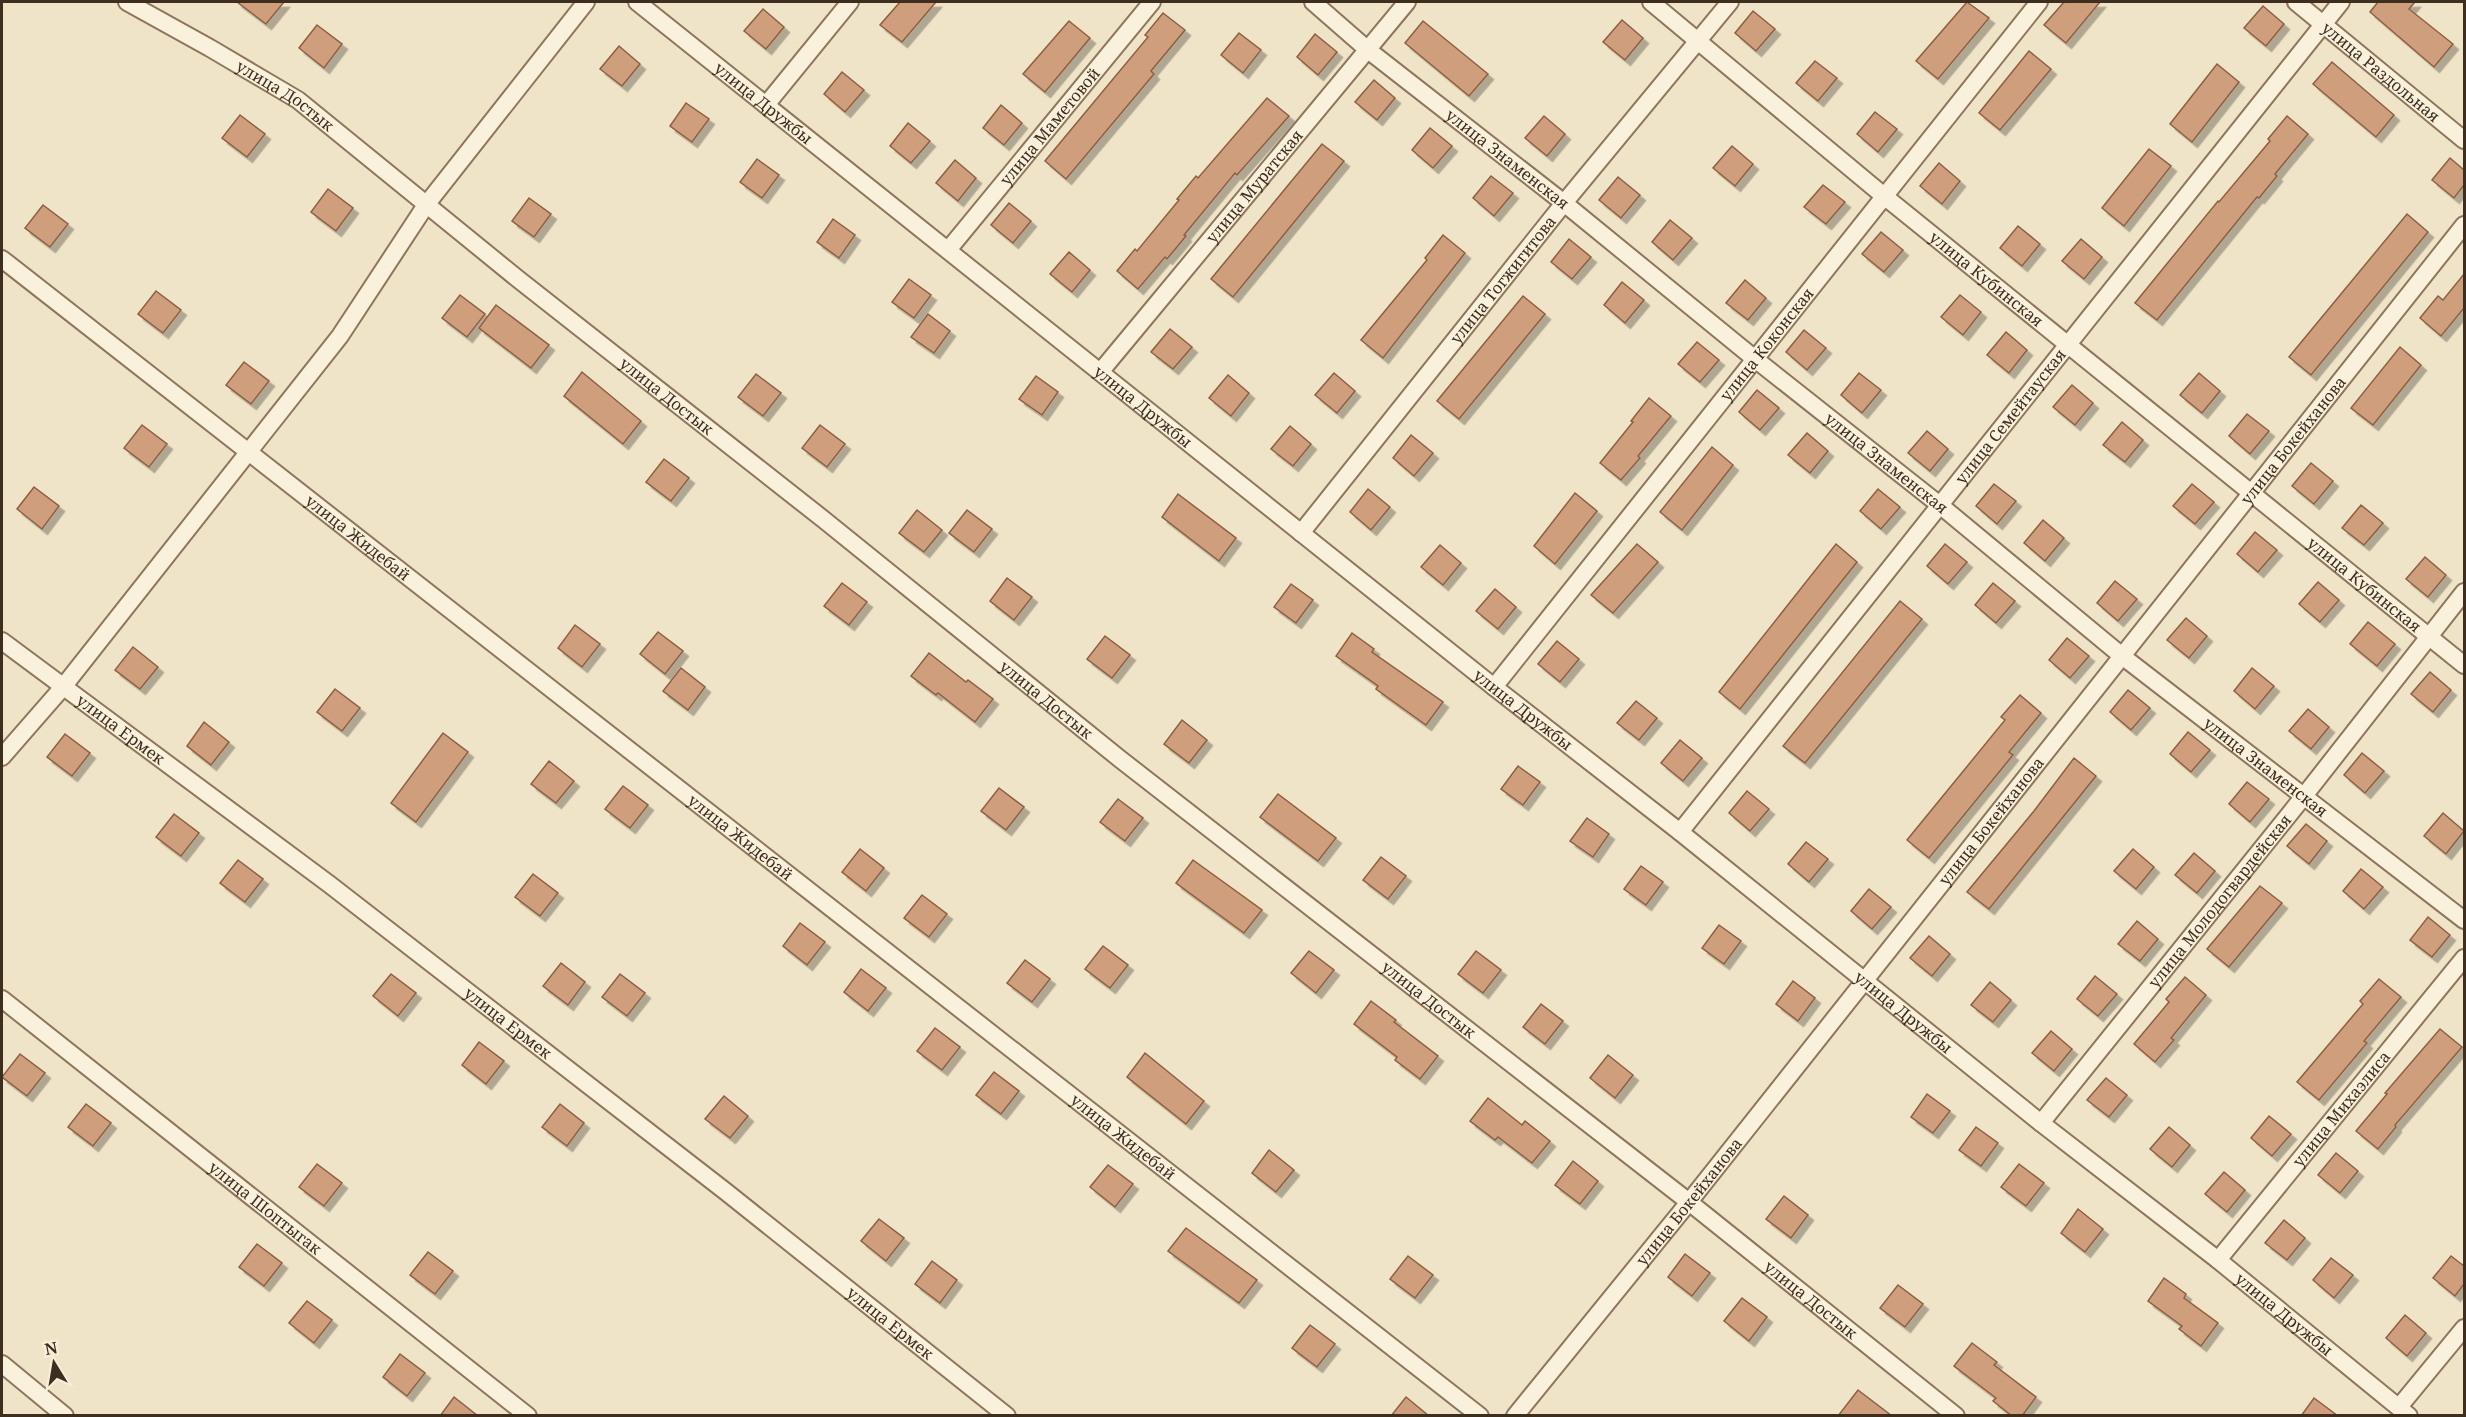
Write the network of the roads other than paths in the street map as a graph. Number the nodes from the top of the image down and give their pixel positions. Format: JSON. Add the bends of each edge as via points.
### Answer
{"nodes":[{"id":1,"x":127,"y":2,"type":"edge"},
{"id":2,"x":586,"y":2,"type":"edge"},
{"id":3,"x":637,"y":2,"type":"edge"},
{"id":4,"x":850,"y":2,"type":"edge"},
{"id":5,"x":1152,"y":2,"type":"edge"},
{"id":6,"x":1312,"y":2,"type":"edge"},
{"id":7,"x":1407,"y":2,"type":"edge"},
{"id":8,"x":1651,"y":2,"type":"edge"},
{"id":9,"x":1730,"y":2,"type":"edge"},
{"id":10,"x":2039,"y":2,"type":"edge"},
{"id":11,"x":2296,"y":2,"type":"edge"},
{"id":12,"x":2341,"y":2,"type":"edge"},
{"id":13,"x":2323,"y":24,"type":"junction"},
{"id":14,"x":1699,"y":40,"type":"junction"},
{"id":15,"x":1368,"y":50,"type":"junction"},
{"id":16,"x":766,"y":105,"type":"junction"},
{"id":17,"x":2464,"y":140,"type":"edge"},
{"id":18,"x":1884,"y":196,"type":"junction"},
{"id":19,"x":1564,"y":203,"type":"junction"},
{"id":20,"x":426,"y":205,"type":"junction"},
{"id":21,"x":2464,"y":225,"type":"edge"},
{"id":22,"x":948,"y":250,"type":"junction"},
{"id":23,"x":2,"y":259,"type":"edge"},
{"id":24,"x":2066,"y":343,"type":"junction"},
{"id":25,"x":1755,"y":359,"type":"junction"},
{"id":26,"x":1101,"y":371,"type":"junction"},
{"id":27,"x":247,"y":452,"type":"junction"},
{"id":28,"x":2252,"y":491,"type":"junction"},
{"id":29,"x":1941,"y":506,"type":"junction"},
{"id":30,"x":1301,"y":533,"type":"junction"},
{"id":31,"x":2464,"y":592,"type":"edge"},
{"id":32,"x":2429,"y":637,"type":"junction"},
{"id":33,"x":2,"y":641,"type":"edge"},
{"id":34,"x":2122,"y":656,"type":"junction"},
{"id":35,"x":2464,"y":665,"type":"edge"},
{"id":36,"x":63,"y":687,"type":"junction"},
{"id":37,"x":1494,"y":687,"type":"junction"},
{"id":38,"x":2,"y":757,"type":"edge"},
{"id":39,"x":2304,"y":796,"type":"junction"},
{"id":40,"x":1680,"y":832,"type":"junction"},
{"id":41,"x":2464,"y":920,"type":"edge"},
{"id":42,"x":2464,"y":958,"type":"edge"},
{"id":43,"x":1863,"y":980,"type":"junction"},
{"id":44,"x":2,"y":999,"type":"edge"},
{"id":45,"x":2041,"y":1123,"type":"junction"},
{"id":46,"x":1689,"y":1202,"type":"junction"},
{"id":47,"x":2218,"y":1260,"type":"junction"},
{"id":48,"x":2464,"y":1328,"type":"edge"},
{"id":49,"x":2,"y":1364,"type":"edge"},
{"id":50,"x":2404,"y":1411,"type":"edge"},
{"id":51,"x":65,"y":1416,"type":"edge"},
{"id":52,"x":528,"y":1416,"type":"edge"},
{"id":53,"x":1007,"y":1416,"type":"edge"},
{"id":54,"x":1480,"y":1416,"type":"edge"},
{"id":55,"x":1515,"y":1416,"type":"edge"},
{"id":56,"x":1956,"y":1416,"type":"edge"}],
"edges":[{"from":1,"to":20,"type":"street","name":"улица Достык","via":[[298,100]]},
{"from":2,"to":20,"type":"street"},
{"from":3,"to":16,"type":"street","name":"улица Дружбы"},
{"from":4,"to":16,"type":"street"},
{"from":5,"to":22,"type":"street","name":"улица Маметовой"},
{"from":6,"to":15,"type":"street","name":"улица Знаменская"},
{"from":7,"to":15,"type":"street","name":"улица Муратская"},
{"from":8,"to":14,"type":"street","name":"улица Кубинская"},
{"from":9,"to":14,"type":"street","name":"улица Тогжигитова"},
{"from":10,"to":18,"type":"street","name":"улица Коконская"},
{"from":11,"to":13,"type":"street","name":"улица Раздольная"},
{"from":12,"to":13,"type":"street","name":"улица Семейтауская"},
{"from":13,"to":17,"type":"street","name":"улица Раздольная"},
{"from":13,"to":24,"type":"street","name":"улица Семейтауская"},
{"from":14,"to":18,"type":"street","name":"улица Кубинская"},
{"from":14,"to":19,"type":"street","name":"улица Тогжигитова"},
{"from":15,"to":19,"type":"street","name":"улица Знаменская"},
{"from":15,"to":26,"type":"street","name":"улица Муратская"},
{"from":16,"to":22,"type":"street","name":"улица Дружбы"},
{"from":18,"to":24,"type":"street","name":"улица Кубинская"},
{"from":18,"to":25,"type":"street","name":"улица Коконская"},
{"from":19,"to":25,"type":"street","name":"улица Знаменская"},
{"from":19,"to":30,"type":"street","name":"улица Тогжигитова"},
{"from":20,"to":27,"type":"street","via":[[340,336]]},
{"from":20,"to":46,"type":"street","name":"улица Достык","via":[[1120,759]]},
{"from":21,"to":28,"type":"street","name":"улица Бокейханова"},
{"from":22,"to":26,"type":"street","name":"улица Дружбы"},
{"from":23,"to":27,"type":"street","name":"улица Жидебай"},
{"from":24,"to":28,"type":"street","name":"улица Кубинская"},
{"from":24,"to":29,"type":"street","name":"улица Семейтауская"},
{"from":25,"to":29,"type":"street","name":"улица Знаменская"},
{"from":25,"to":37,"type":"street","name":"улица Коконская"},
{"from":26,"to":30,"type":"street","name":"улица Дружбы"},
{"from":27,"to":36,"type":"street"},
{"from":27,"to":54,"type":"street","name":"улица Жидебай"},
{"from":28,"to":32,"type":"street","name":"улица Кубинская"},
{"from":28,"to":34,"type":"street","name":"улица Бокейханова"},
{"from":29,"to":34,"type":"street","name":"улица Знаменская"},
{"from":29,"to":40,"type":"street","name":"улица Семейтауская"},
{"from":30,"to":37,"type":"street","name":"улица Дружбы"},
{"from":31,"to":32,"type":"street","name":"улица Молодогвардейская"},
{"from":32,"to":35,"type":"street","name":"улица Кубинская"},
{"from":32,"to":39,"type":"street","name":"улица Молодогвардейская"},
{"from":33,"to":36,"type":"street","name":"улица Ермек"},
{"from":34,"to":39,"type":"street","name":"улица Знаменская"},
{"from":34,"to":43,"type":"street","name":"улица Бокейханова"},
{"from":36,"to":38,"type":"street"},
{"from":36,"to":53,"type":"street","name":"улица Ермек","via":[[329,884]]},
{"from":37,"to":40,"type":"street","name":"улица Дружбы"},
{"from":39,"to":41,"type":"street","name":"улица Знаменская"},
{"from":39,"to":45,"type":"street","name":"улица Молодогвардейская"},
{"from":40,"to":43,"type":"street","name":"улица Дружбы"},
{"from":42,"to":47,"type":"street","name":"улица Михаэлиса"},
{"from":43,"to":45,"type":"street","name":"улица Дружбы"},
{"from":43,"to":46,"type":"street","name":"улица Бокейханова"},
{"from":44,"to":52,"type":"street","name":"улица Шоптыгак"},
{"from":45,"to":47,"type":"street","name":"улица Дружбы"},
{"from":46,"to":55,"type":"street","name":"улица Бокейханова"},
{"from":46,"to":56,"type":"street","name":"улица Достык"},
{"from":47,"to":50,"type":"street","name":"улица Дружбы"},
{"from":48,"to":50,"type":"street"},
{"from":49,"to":51,"type":"street"}]}
